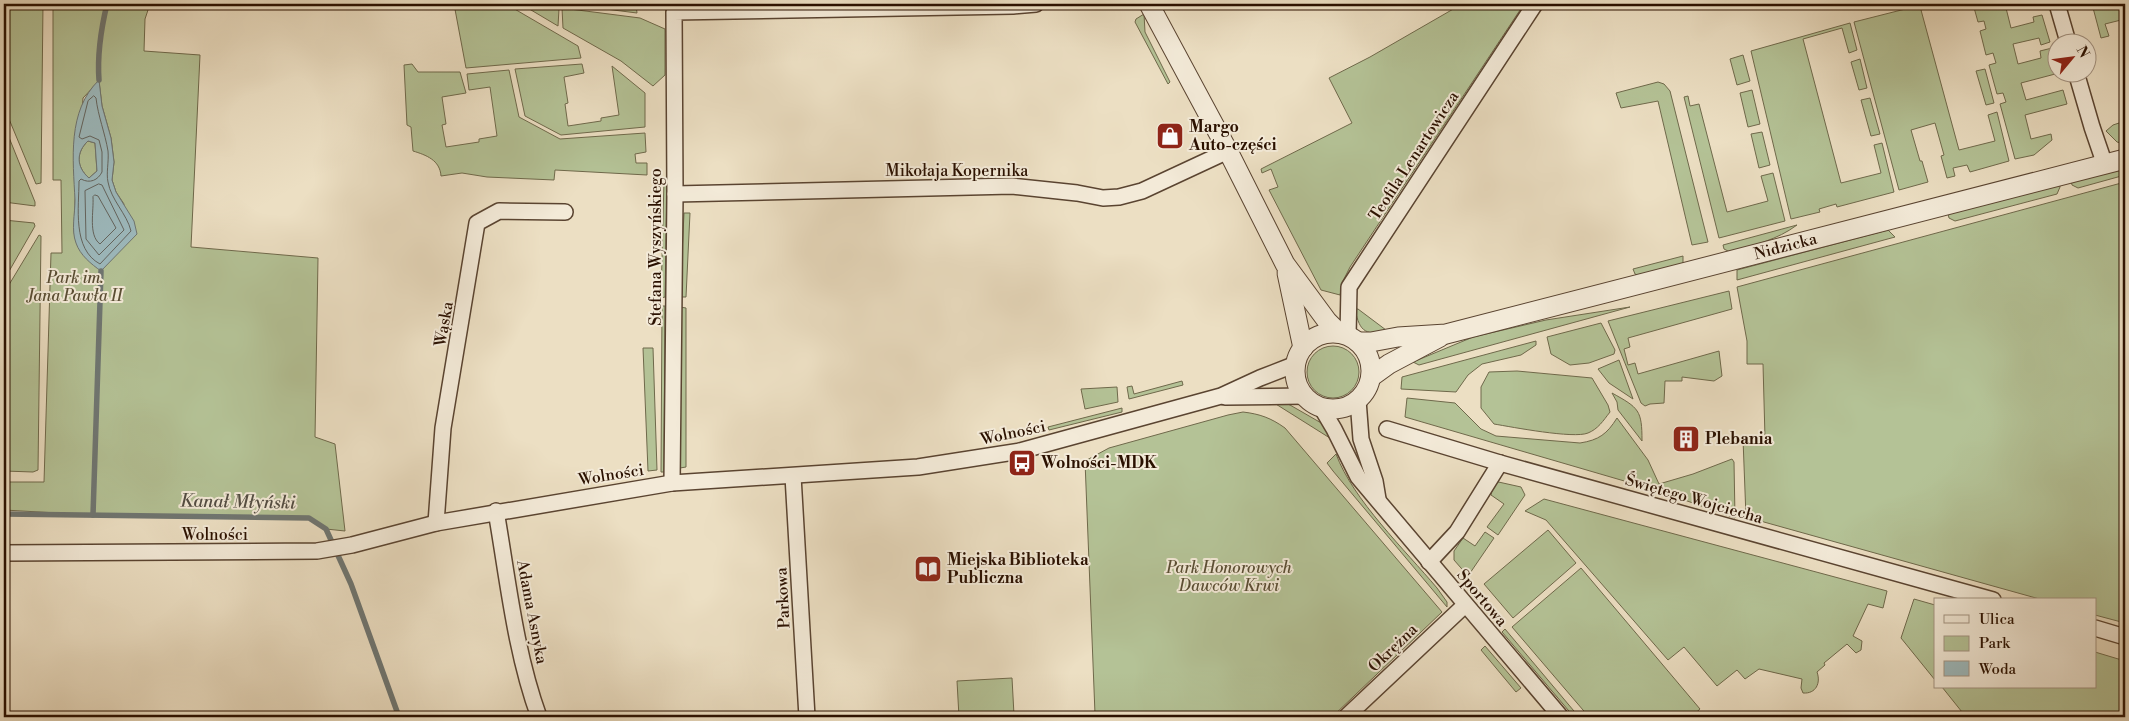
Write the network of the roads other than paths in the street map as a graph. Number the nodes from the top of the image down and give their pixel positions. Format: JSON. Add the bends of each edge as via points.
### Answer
{"nodes":[{"id":1,"x":1036,"y":4,"type":"edge"},
{"id":2,"x":1149,"y":4,"type":"edge"},
{"id":3,"x":1535,"y":4,"type":"edge"},
{"id":4,"x":2057,"y":4,"type":"edge"},
{"id":5,"x":2065,"y":32,"type":"edge"},
{"id":6,"x":2079,"y":82,"type":"edge"},
{"id":7,"x":1228,"y":151,"type":"junction"},
{"id":8,"x":2125,"y":159,"type":"edge"},
{"id":9,"x":2105,"y":165,"type":"junction"},
{"id":10,"x":675,"y":194,"type":"junction"},
{"id":11,"x":565,"y":212,"type":"dead end"},
{"id":12,"x":1285,"y":264,"type":"junction"},
{"id":13,"x":1446,"y":334,"type":"junction"},
{"id":14,"x":1349,"y":337,"type":"junction"},
{"id":15,"x":1299,"y":356,"type":"junction"},
{"id":16,"x":1371,"y":377,"type":"junction"},
{"id":17,"x":1221,"y":396,"type":"junction"},
{"id":18,"x":1304,"y":396,"type":"junction"},
{"id":19,"x":1358,"y":400,"type":"junction"},
{"id":20,"x":1321,"y":407,"type":"junction"},
{"id":21,"x":1387,"y":429,"type":"dead end"},
{"id":22,"x":1500,"y":463,"type":"junction"},
{"id":23,"x":793,"y":476,"type":"junction"},
{"id":24,"x":672,"y":483,"type":"junction"},
{"id":25,"x":1379,"y":500,"type":"junction"},
{"id":26,"x":496,"y":511,"type":"junction"},
{"id":27,"x":436,"y":523,"type":"junction"},
{"id":28,"x":5,"y":553,"type":"edge"},
{"id":29,"x":1429,"y":562,"type":"junction"},
{"id":30,"x":1986,"y":598,"type":"edge"},
{"id":31,"x":1464,"y":605,"type":"junction"},
{"id":32,"x":2096,"y":628,"type":"edge"},
{"id":33,"x":2125,"y":637,"type":"edge"},
{"id":34,"x":539,"y":717,"type":"edge"},
{"id":35,"x":807,"y":717,"type":"edge"},
{"id":36,"x":1346,"y":717,"type":"edge"},
{"id":37,"x":1561,"y":717,"type":"edge"}],
"edges":[{"from":1,"to":10,"type":"street","name":"Stefana Wyszyńskiego","via":[[674,12]]},
{"from":2,"to":7,"type":"street"},
{"from":3,"to":14,"type":"street","name":"Teofila Lenartowicza","via":[[1349,287]]},
{"from":4,"to":5,"type":"street"},
{"from":6,"to":9,"type":"street"},
{"from":7,"to":10,"type":"street","name":"Mikołaja Kopernika","via":[[1142,191],[1118,197],[1103,198],[1012,186]]},
{"from":7,"to":12,"type":"street"},
{"from":8,"to":9,"type":"street","name":"Nidzicka"},
{"from":9,"to":13,"type":"street","name":"Nidzicka"},
{"from":10,"to":24,"type":"street","name":"Stefana Wyszyńskiego"},
{"from":11,"to":27,"type":"street","name":"Wąska","via":[[499,211],[477,222],[444,428]]},
{"from":12,"to":14,"type":"street","via":[[1327,321]]},
{"from":12,"to":15,"type":"street"},
{"from":13,"to":14,"type":"street","via":[[1371,342]]},
{"from":13,"to":16,"type":"street"},
{"from":14,"to":15,"type":"street","via":[[1320,335]]},
{"from":14,"to":16,"type":"street","via":[[1370,358]]},
{"from":15,"to":17,"type":"street"},
{"from":15,"to":18,"type":"street","via":[[1297,381]]},
{"from":16,"to":19,"type":"street","via":[[1369,386]]},
{"from":17,"to":18,"type":"street"},
{"from":17,"to":23,"type":"street","name":"Wolności","via":[[1020,451],[918,468]]},
{"from":18,"to":20,"type":"street"},
{"from":19,"to":20,"type":"street","via":[[1340,408]]},
{"from":19,"to":25,"type":"street","via":[[1361,439]]},
{"from":20,"to":25,"type":"street","name":"Sportowa","via":[[1351,466]]},
{"from":21,"to":22,"type":"street","name":"Świętego Wojciecha"},
{"from":22,"to":29,"type":"street","via":[[1457,532]]},
{"from":22,"to":30,"type":"street","name":"Świętego Wojciecha"},
{"from":23,"to":24,"type":"street","name":"Wolności"},
{"from":23,"to":35,"type":"street","name":"Parkowa"},
{"from":24,"to":26,"type":"street","name":"Wolności"},
{"from":25,"to":29,"type":"street","name":"Sportowa"},
{"from":26,"to":27,"type":"street","name":"Wolności"},
{"from":26,"to":34,"type":"street","name":"Adama Asnyka","via":[[515,626]]},
{"from":27,"to":28,"type":"street","name":"Wolności","via":[[317,551]]},
{"from":29,"to":31,"type":"street","name":"Sportowa"},
{"from":31,"to":36,"type":"street","name":"Okrężna"},
{"from":31,"to":37,"type":"street","name":"Sportowa"},
{"from":32,"to":33,"type":"street"}]}
